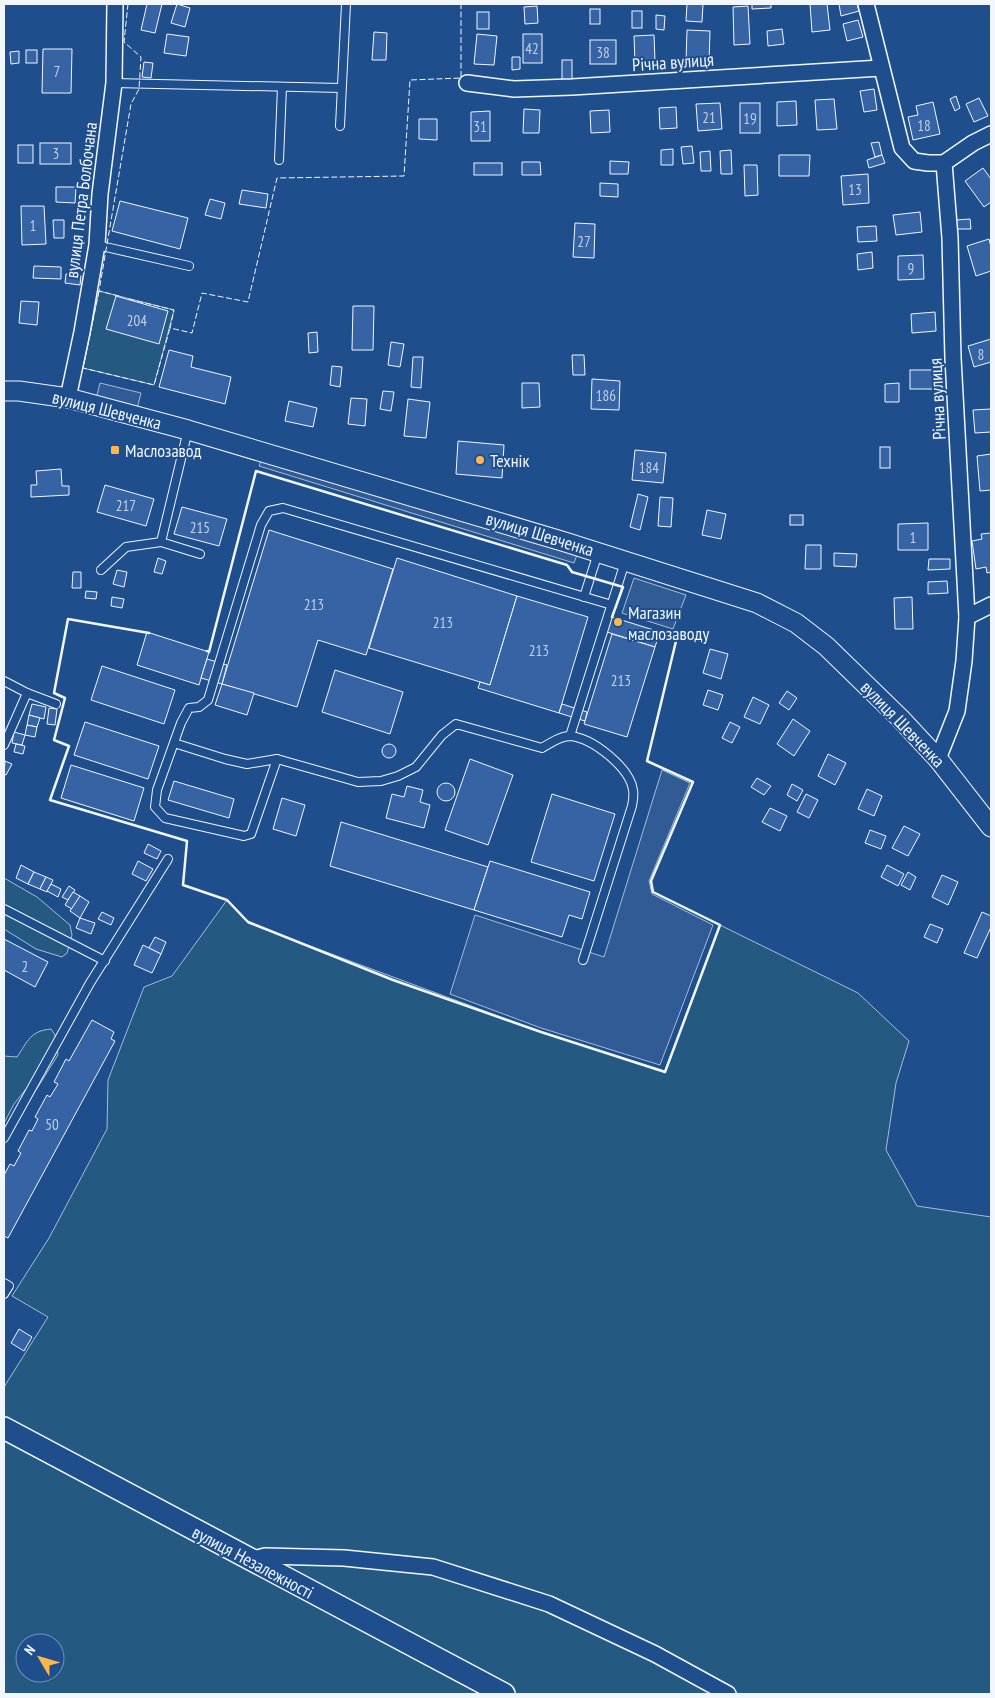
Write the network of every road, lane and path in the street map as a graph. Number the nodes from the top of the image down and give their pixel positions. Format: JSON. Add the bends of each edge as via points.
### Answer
{"nodes":[{"id":1,"x":115,"y":4,"type":"edge"},
{"id":2,"x":346,"y":4,"type":"edge"},
{"id":3,"x":866,"y":4,"type":"edge"},
{"id":4,"x":881,"y":68,"type":"junction"},
{"id":5,"x":114,"y":83,"type":"junction"},
{"id":6,"x":467,"y":83,"type":"dead end"},
{"id":7,"x":282,"y":87,"type":"junction"},
{"id":8,"x":341,"y":88,"type":"junction"},
{"id":9,"x":340,"y":126,"type":"dead end"},
{"id":10,"x":991,"y":134,"type":"edge"},
{"id":11,"x":279,"y":160,"type":"dead end"},
{"id":12,"x":944,"y":163,"type":"junction"},
{"id":13,"x":97,"y":245,"type":"junction"},
{"id":14,"x":189,"y":266,"type":"dead end"},
{"id":15,"x":4,"y":391,"type":"edge"},
{"id":16,"x":68,"y":398,"type":"junction"},
{"id":17,"x":188,"y":430,"type":"junction"},
{"id":18,"x":161,"y":542,"type":"junction"},
{"id":19,"x":598,"y":552,"type":"junction"},
{"id":20,"x":200,"y":554,"type":"dead end"},
{"id":21,"x":626,"y":561,"type":"junction"},
{"id":22,"x":101,"y":570,"type":"dead end"},
{"id":23,"x":584,"y":597,"type":"junction"},
{"id":24,"x":991,"y":604,"type":"edge"},
{"id":25,"x":612,"y":605,"type":"junction"},
{"id":26,"x":967,"y":617,"type":"junction"},
{"id":27,"x":4,"y":681,"type":"edge"},
{"id":28,"x":27,"y":693,"type":"junction"},
{"id":29,"x":56,"y":704,"type":"dead end"},
{"id":30,"x":570,"y":736,"type":"junction"},
{"id":31,"x":174,"y":743,"type":"junction"},
{"id":32,"x":4,"y":745,"type":"edge"},
{"id":33,"x":938,"y":758,"type":"junction"},
{"id":34,"x":277,"y":759,"type":"junction"},
{"id":35,"x":991,"y":827,"type":"edge"},
{"id":36,"x":168,"y":858,"type":"dead end"},
{"id":37,"x":4,"y":909,"type":"edge"},
{"id":38,"x":583,"y":960,"type":"dead end"},
{"id":39,"x":105,"y":961,"type":"junction"},
{"id":40,"x":4,"y":1138,"type":"edge"},
{"id":41,"x":4,"y":1283,"type":"edge"},
{"id":42,"x":4,"y":1294,"type":"edge"},
{"id":43,"x":4,"y":1428,"type":"edge"},
{"id":44,"x":250,"y":1560,"type":"junction"},
{"id":45,"x":504,"y":1694,"type":"edge"},
{"id":46,"x":728,"y":1694,"type":"edge"}],
"edges":[{"from":1,"to":5,"type":"street","name":"вулиця Петра Болбочана"},
{"from":2,"to":8,"type":"lane"},
{"from":3,"to":4,"type":"street"},
{"from":4,"to":6,"type":"street","name":"Річна вулиця","via":[[572,88],[514,89]]},
{"from":4,"to":12,"type":"street","via":[[902,148],[914,161]]},
{"from":5,"to":7,"type":"lane"},
{"from":5,"to":13,"type":"street","name":"вулиця Петра Болбочана"},
{"from":7,"to":8,"type":"lane"},
{"from":7,"to":11,"type":"lane"},
{"from":8,"to":9,"type":"lane"},
{"from":10,"to":12,"type":"street"},
{"from":12,"to":26,"type":"street","name":"Річна вулиця"},
{"from":13,"to":14,"type":"lane"},
{"from":13,"to":16,"type":"street","name":"вулиця Петра Болбочана"},
{"from":15,"to":16,"type":"street","name":"вулиця Шевченка"},
{"from":16,"to":17,"type":"street","name":"вулиця Шевченка"},
{"from":17,"to":18,"type":"lane"},
{"from":17,"to":19,"type":"street","name":"вулиця Шевченка"},
{"from":18,"to":20,"type":"lane"},
{"from":18,"to":22,"type":"lane","via":[[126,547]]},
{"from":19,"to":21,"type":"street","name":"вулиця Шевченка"},
{"from":19,"to":23,"type":"lane"},
{"from":21,"to":25,"type":"lane"},
{"from":21,"to":33,"type":"street","name":"вулиця Шевченка","via":[[757,603],[796,623],[826,646]]},
{"from":23,"to":25,"type":"lane"},
{"from":23,"to":31,"type":"lane","via":[[283,508],[268,511],[208,700],[199,707],[189,708]]},
{"from":24,"to":26,"type":"street"},
{"from":25,"to":30,"type":"lane"},
{"from":26,"to":33,"type":"street","name":"Річна вулиця","via":[[957,712]]},
{"from":27,"to":28,"type":"lane"},
{"from":28,"to":29,"type":"lane"},
{"from":28,"to":32,"type":"lane"},
{"from":30,"to":34,"type":"lane","via":[[542,748],[456,724],[416,767],[381,781],[358,782]]},
{"from":30,"to":38,"type":"lane","via":[[593,744],[614,758],[633,789],[632,806]]},
{"from":31,"to":34,"type":"lane","via":[[247,764]]},
{"from":31,"to":34,"type":"lane","via":[[157,790],[155,807],[165,818],[244,836],[251,834]]},
{"from":33,"to":35,"type":"street","name":"вулиця Шевченка"},
{"from":36,"to":39,"type":"lane"},
{"from":37,"to":39,"type":"lane"},
{"from":39,"to":40,"type":"lane"},
{"from":41,"to":42,"type":"lane","via":[[9,1286]]},
{"from":43,"to":44,"type":"main road","name":"вулиця Незалежності"},
{"from":44,"to":45,"type":"main road","name":"вулиця Незалежності"},
{"from":44,"to":46,"type":"street","via":[[264,1556],[344,1558],[433,1567],[549,1604],[655,1654]]}]}
